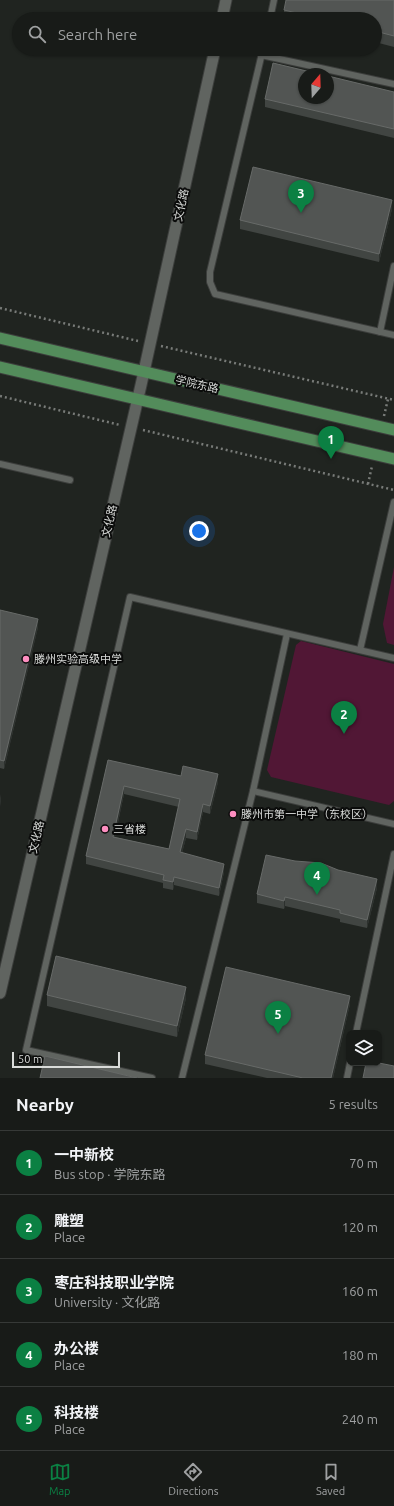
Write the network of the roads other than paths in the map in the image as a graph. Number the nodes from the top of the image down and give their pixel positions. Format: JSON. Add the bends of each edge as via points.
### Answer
{"nodes":[{"id":1,"x":226,"y":0,"type":"edge"},
{"id":2,"x":274,"y":0,"type":"edge"},
{"id":3,"x":223,"y":12,"type":"edge"},
{"id":4,"x":271,"y":12,"type":"edge"},
{"id":5,"x":213,"y":56,"type":"edge"},
{"id":6,"x":261,"y":56,"type":"edge"},
{"id":7,"x":278,"y":56,"type":"edge"},
{"id":8,"x":394,"y":84,"type":"edge"},
{"id":9,"x":394,"y":266,"type":"edge"},
{"id":10,"x":380,"y":332,"type":"junction"},
{"id":11,"x":394,"y":335,"type":"edge"},
{"id":12,"x":0,"y":338,"type":"edge"},
{"id":13,"x":0,"y":367,"type":"edge"},
{"id":14,"x":144,"y":372,"type":"junction"},
{"id":15,"x":137,"y":399,"type":"junction"},
{"id":16,"x":394,"y":430,"type":"edge"},
{"id":17,"x":394,"y":459,"type":"edge"},
{"id":18,"x":0,"y":464,"type":"edge"},
{"id":19,"x":70,"y":480,"type":"dead end"},
{"id":20,"x":394,"y":502,"type":"edge"},
{"id":21,"x":287,"y":634,"type":"junction"},
{"id":22,"x":360,"y":650,"type":"junction"},
{"id":23,"x":394,"y":658,"type":"edge"},
{"id":24,"x":253,"y":791,"type":"junction"},
{"id":25,"x":394,"y":824,"type":"edge"},
{"id":26,"x":394,"y":854,"type":"edge"},
{"id":27,"x":0,"y":993,"type":"edge"},
{"id":28,"x":357,"y":1030,"type":"edge"},
{"id":29,"x":349,"y":1066,"type":"edge"},
{"id":30,"x":152,"y":1078,"type":"edge"},
{"id":31,"x":182,"y":1078,"type":"edge"},
{"id":32,"x":347,"y":1078,"type":"edge"}],
"edges":[{"from":1,"to":3,"type":"street"},
{"from":2,"to":4,"type":"lane"},
{"from":5,"to":14,"type":"street","name":"文化路"},
{"from":6,"to":10,"type":"lane","via":[[210,272],[210,282],[215,294]]},
{"from":7,"to":8,"type":"lane"},
{"from":9,"to":10,"type":"lane"},
{"from":10,"to":11,"type":"lane"},
{"from":12,"to":14,"type":"main road","name":"学院东路"},
{"from":13,"to":15,"type":"main road"},
{"from":14,"to":15,"type":"street","name":"文化路"},
{"from":14,"to":16,"type":"main road","name":"学院东路"},
{"from":15,"to":17,"type":"main road"},
{"from":15,"to":27,"type":"street","name":"文化路"},
{"from":18,"to":19,"type":"lane"},
{"from":20,"to":22,"type":"lane"},
{"from":21,"to":22,"type":"lane"},
{"from":21,"to":24,"type":"lane"},
{"from":21,"to":30,"type":"lane","via":[[130,597],[26,1050]]},
{"from":22,"to":23,"type":"lane"},
{"from":24,"to":25,"type":"lane"},
{"from":24,"to":31,"type":"lane"},
{"from":26,"to":28,"type":"lane"},
{"from":29,"to":32,"type":"lane"}]}
